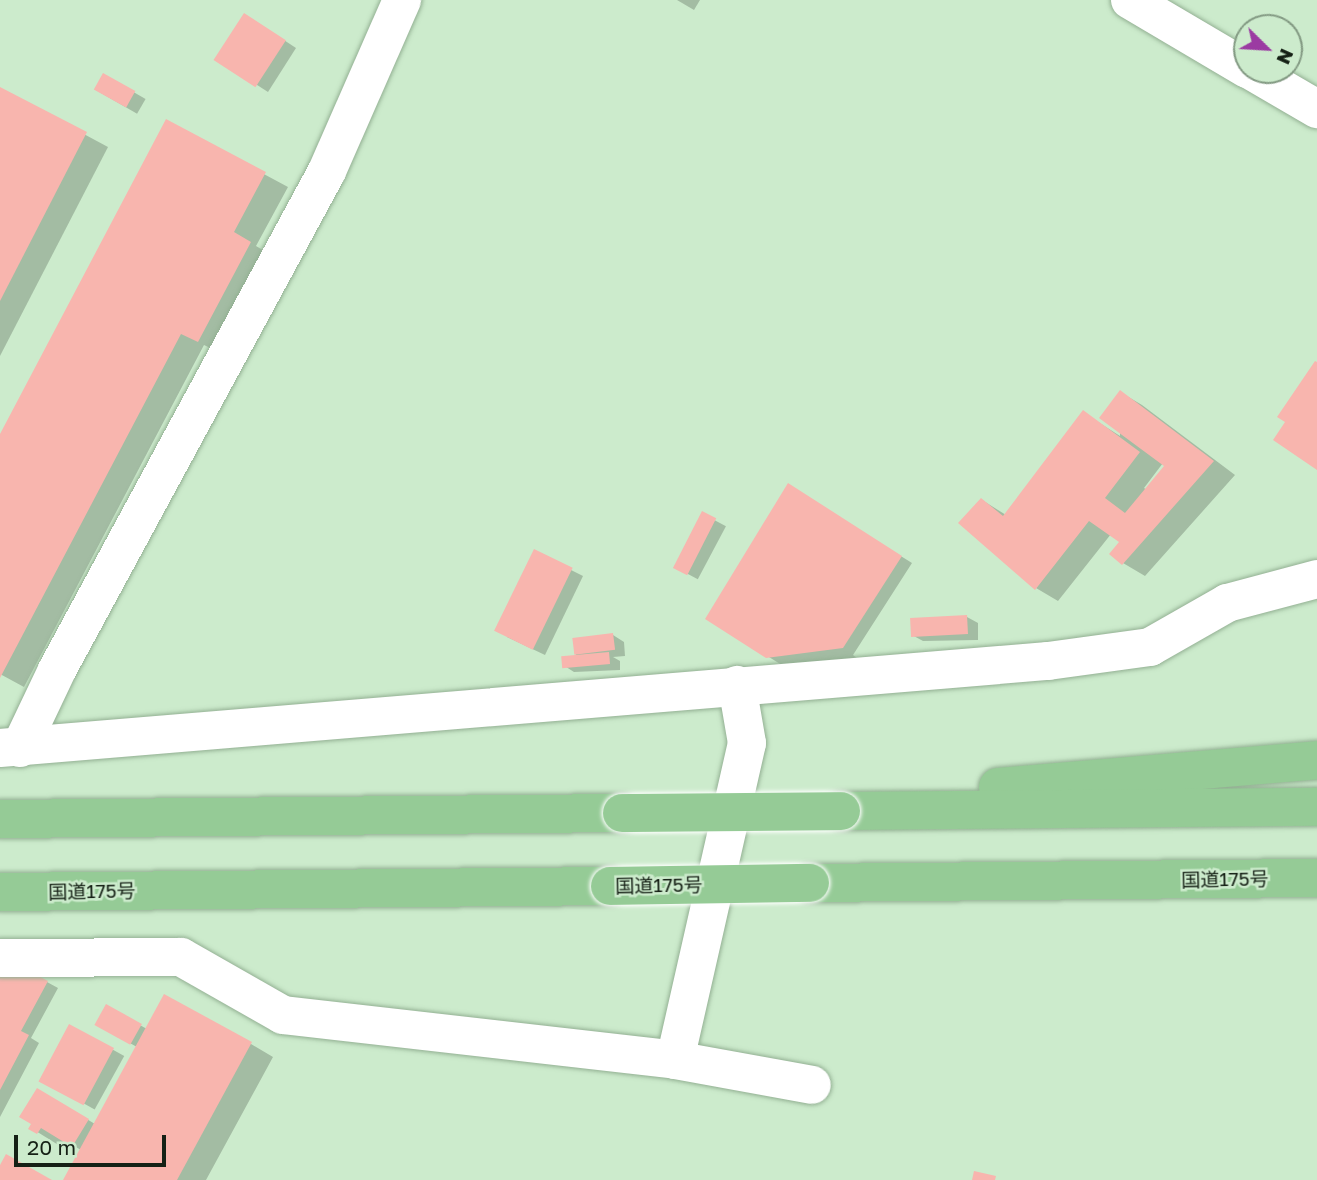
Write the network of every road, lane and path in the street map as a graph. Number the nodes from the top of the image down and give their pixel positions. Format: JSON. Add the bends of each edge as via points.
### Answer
{"nodes":[{"id":1,"x":402,"y":0,"type":"edge"},
{"id":2,"x":1130,"y":0,"type":"edge"},
{"id":3,"x":1233,"y":60,"type":"edge"},
{"id":4,"x":1274,"y":84,"type":"edge"},
{"id":5,"x":1317,"y":109,"type":"edge"},
{"id":6,"x":1317,"y":579,"type":"edge"},
{"id":7,"x":737,"y":685,"type":"junction"},
{"id":8,"x":10,"y":748,"type":"edge"},
{"id":9,"x":1317,"y":760,"type":"edge"},
{"id":10,"x":842,"y":806,"type":"junction"},
{"id":11,"x":1317,"y":807,"type":"edge"},
{"id":12,"x":0,"y":819,"type":"edge"},
{"id":13,"x":1317,"y":877,"type":"edge"},
{"id":14,"x":0,"y":892,"type":"edge"},
{"id":15,"x":0,"y":958,"type":"edge"},
{"id":16,"x":675,"y":1060,"type":"junction"},
{"id":17,"x":812,"y":1085,"type":"dead end"}],
"edges":[{"from":1,"to":8,"type":"street","via":[[327,171],[57,670]]},
{"from":2,"to":3,"type":"street"},
{"from":4,"to":5,"type":"street"},
{"from":6,"to":7,"type":"street","via":[[1227,603],[1150,647],[1048,661]]},
{"from":7,"to":8,"type":"street"},
{"from":7,"to":16,"type":"street","via":[[747,743]]},
{"from":9,"to":10,"type":"highway"},
{"from":10,"to":11,"type":"highway"},
{"from":10,"to":12,"type":"highway","bridge":true,"via":[[718,812]]},
{"from":13,"to":14,"type":"highway","name":"国道175号","bridge":true},
{"from":15,"to":16,"type":"street","via":[[181,957],[284,1015]]},
{"from":16,"to":17,"type":"street"}]}
